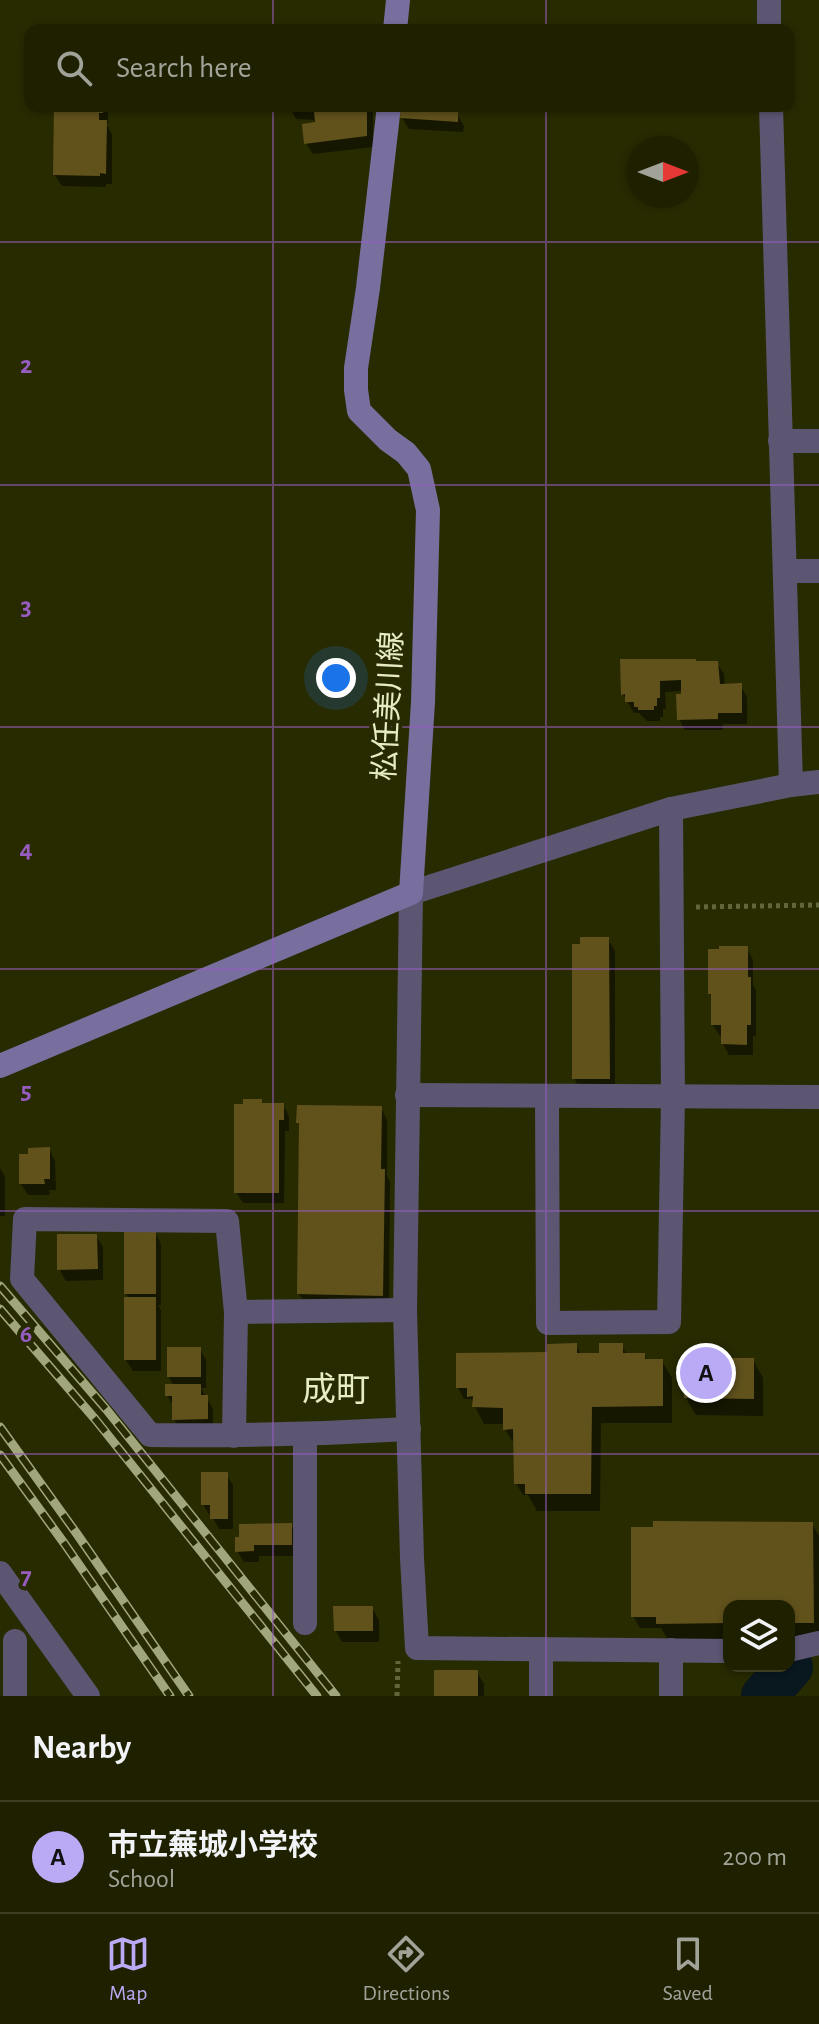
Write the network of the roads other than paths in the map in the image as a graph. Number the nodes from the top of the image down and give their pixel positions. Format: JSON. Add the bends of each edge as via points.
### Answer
{"nodes":[{"id":1,"x":398,"y":0,"type":"edge"},
{"id":2,"x":769,"y":0,"type":"edge"},
{"id":3,"x":396,"y":24,"type":"edge"},
{"id":4,"x":769,"y":24,"type":"edge"},
{"id":5,"x":388,"y":112,"type":"edge"},
{"id":6,"x":771,"y":112,"type":"edge"},
{"id":7,"x":780,"y":441,"type":"junction"},
{"id":8,"x":819,"y":441,"type":"edge"},
{"id":9,"x":785,"y":571,"type":"junction"},
{"id":10,"x":819,"y":571,"type":"edge"},
{"id":11,"x":819,"y":782,"type":"edge"},
{"id":12,"x":791,"y":785,"type":"junction"},
{"id":13,"x":671,"y":809,"type":"junction"},
{"id":14,"x":411,"y":893,"type":"junction"},
{"id":15,"x":0,"y":1066,"type":"edge"},
{"id":16,"x":407,"y":1095,"type":"junction"},
{"id":17,"x":547,"y":1097,"type":"junction"},
{"id":18,"x":819,"y":1097,"type":"edge"},
{"id":19,"x":673,"y":1098,"type":"junction"},
{"id":20,"x":405,"y":1310,"type":"junction"},
{"id":21,"x":236,"y":1312,"type":"junction"},
{"id":22,"x":409,"y":1429,"type":"junction"},
{"id":23,"x":305,"y":1435,"type":"junction"},
{"id":24,"x":234,"y":1436,"type":"junction"},
{"id":25,"x":0,"y":1573,"type":"edge"},
{"id":26,"x":305,"y":1623,"type":"dead end"},
{"id":27,"x":38,"y":1624,"type":"junction"},
{"id":28,"x":7,"y":1641,"type":"edge"},
{"id":29,"x":819,"y":1643,"type":"edge"},
{"id":30,"x":541,"y":1649,"type":"junction"},
{"id":31,"x":795,"y":1649,"type":"edge"},
{"id":32,"x":671,"y":1650,"type":"junction"},
{"id":33,"x":723,"y":1651,"type":"edge"},
{"id":34,"x":15,"y":1696,"type":"edge"},
{"id":35,"x":88,"y":1696,"type":"edge"},
{"id":36,"x":541,"y":1696,"type":"edge"},
{"id":37,"x":671,"y":1696,"type":"edge"}],
"edges":[{"from":1,"to":3,"type":"main road"},
{"from":2,"to":4,"type":"street"},
{"from":5,"to":14,"type":"main road","name":"松任美川線","via":[[356,390],[359,411],[419,469],[428,510]]},
{"from":6,"to":7,"type":"street"},
{"from":7,"to":8,"type":"street"},
{"from":7,"to":9,"type":"street"},
{"from":9,"to":10,"type":"street"},
{"from":9,"to":12,"type":"street"},
{"from":11,"to":12,"type":"street"},
{"from":12,"to":13,"type":"street"},
{"from":13,"to":14,"type":"street"},
{"from":13,"to":19,"type":"street"},
{"from":14,"to":15,"type":"main road"},
{"from":14,"to":16,"type":"street"},
{"from":16,"to":17,"type":"street"},
{"from":16,"to":20,"type":"street"},
{"from":17,"to":19,"type":"street"},
{"from":17,"to":19,"type":"street","via":[[548,1323],[669,1322]]},
{"from":18,"to":19,"type":"street"},
{"from":20,"to":21,"type":"street"},
{"from":20,"to":22,"type":"street"},
{"from":21,"to":24,"type":"street"},
{"from":21,"to":24,"type":"street","via":[[227,1221],[25,1219],[22,1279],[150,1435]]},
{"from":22,"to":23,"type":"street"},
{"from":22,"to":30,"type":"street","via":[[417,1648]]},
{"from":23,"to":24,"type":"street"},
{"from":23,"to":26,"type":"street"},
{"from":25,"to":27,"type":"street"},
{"from":27,"to":28,"type":"street"},
{"from":27,"to":35,"type":"street"},
{"from":28,"to":34,"type":"street"},
{"from":29,"to":31,"type":"street"},
{"from":30,"to":32,"type":"street"},
{"from":30,"to":36,"type":"street"},
{"from":32,"to":33,"type":"street"},
{"from":32,"to":37,"type":"street"}]}
